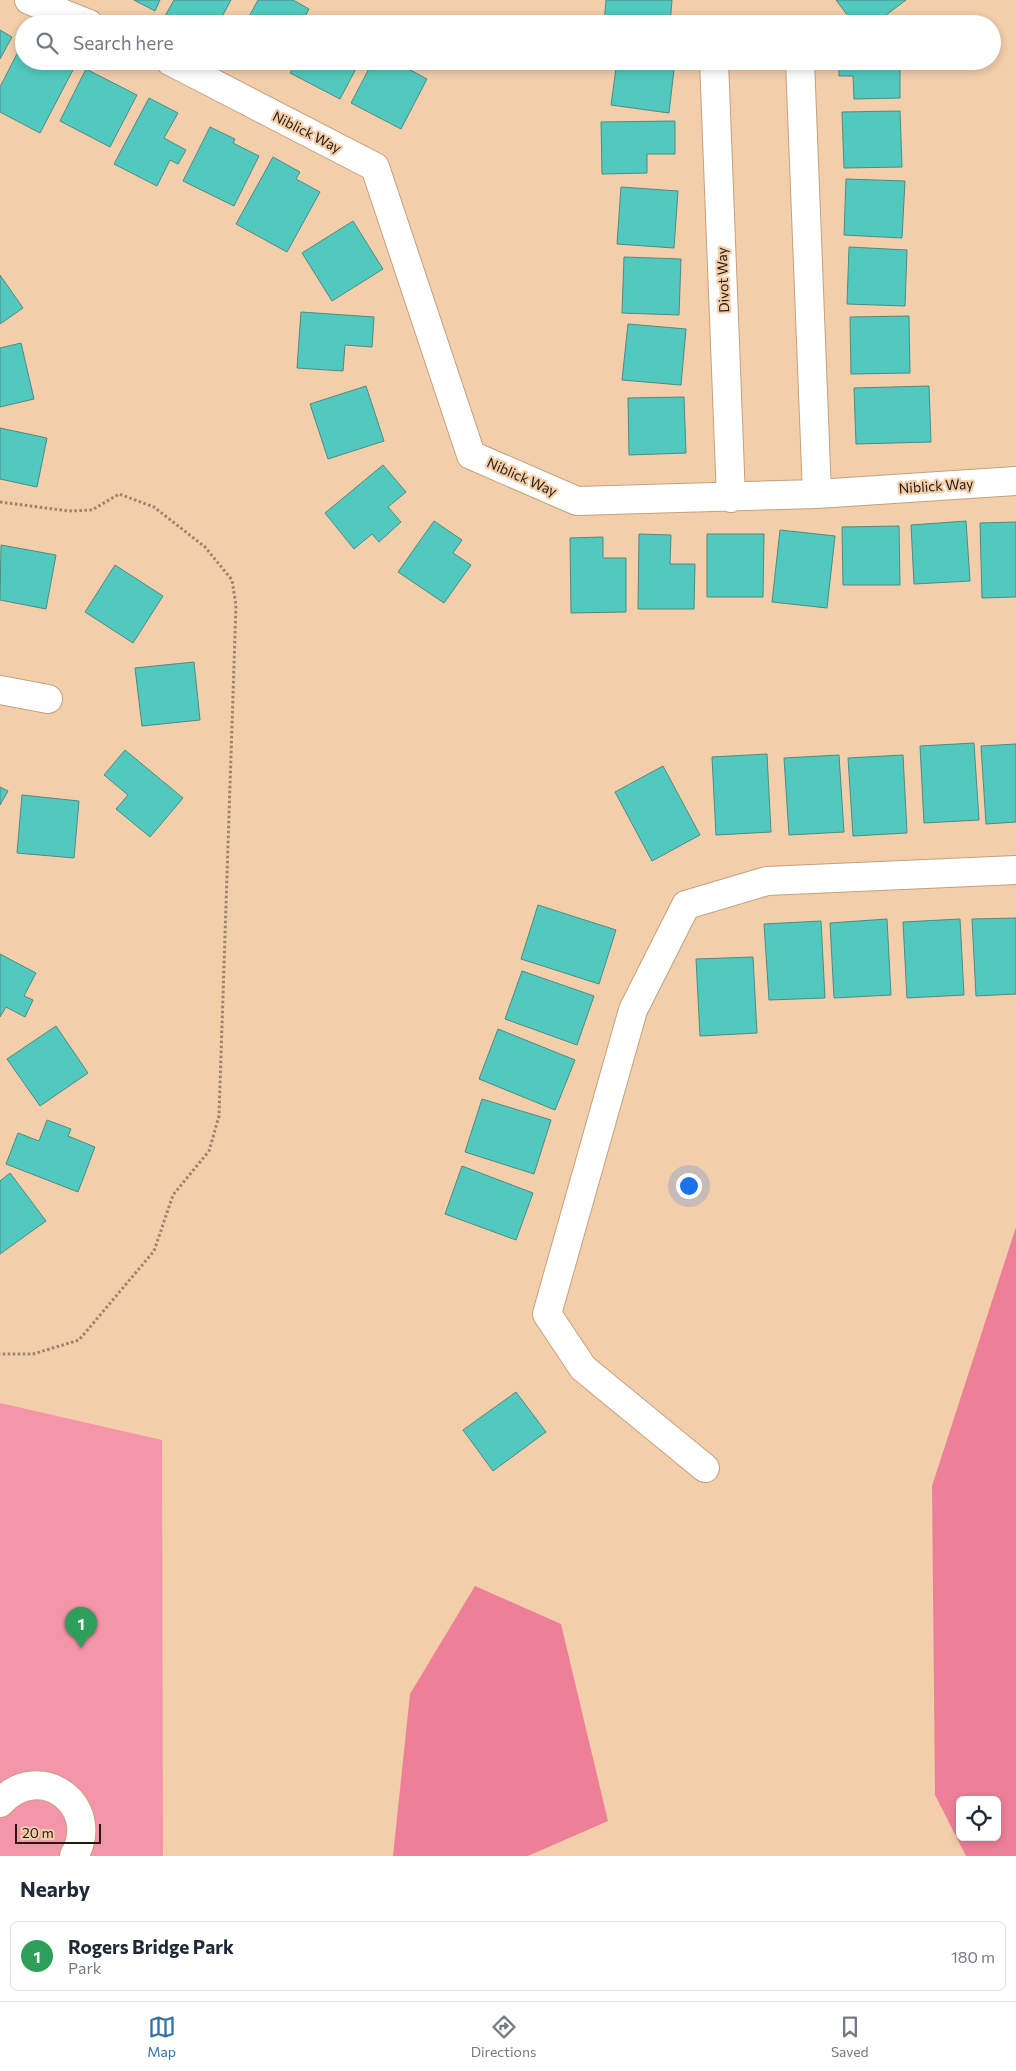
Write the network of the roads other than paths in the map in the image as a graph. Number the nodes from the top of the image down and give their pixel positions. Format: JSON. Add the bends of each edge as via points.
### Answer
{"nodes":[{"id":1,"x":29,"y":0,"type":"edge"},
{"id":2,"x":66,"y":15,"type":"edge"},
{"id":3,"x":187,"y":70,"type":"edge"},
{"id":4,"x":714,"y":70,"type":"edge"},
{"id":5,"x":800,"y":70,"type":"edge"},
{"id":6,"x":1016,"y":481,"type":"edge"},
{"id":7,"x":817,"y":494,"type":"junction"},
{"id":8,"x":731,"y":498,"type":"junction"},
{"id":9,"x":0,"y":690,"type":"edge"},
{"id":10,"x":48,"y":699,"type":"dead end"},
{"id":11,"x":1016,"y":870,"type":"edge"},
{"id":12,"x":705,"y":1468,"type":"dead end"},
{"id":13,"x":0,"y":1804,"type":"edge"},
{"id":14,"x":74,"y":1856,"type":"edge"}],
"edges":[{"from":1,"to":2,"type":"street"},
{"from":3,"to":8,"type":"street","name":"Niblick Way","via":[[375,167],[471,455],[577,501]]},
{"from":4,"to":8,"type":"street","name":"Divot Way"},
{"from":5,"to":7,"type":"street"},
{"from":6,"to":7,"type":"street","name":"Niblick Way"},
{"from":7,"to":8,"type":"street","name":"Niblick Way"},
{"from":9,"to":10,"type":"street"},
{"from":11,"to":12,"type":"street","via":[[767,881],[686,905],[634,1010],[547,1314],[583,1368]]},
{"from":13,"to":14,"type":"street","via":[[20,1788],[34,1785],[63,1793],[74,1804],[80,1817],[82,1832]]}]}
